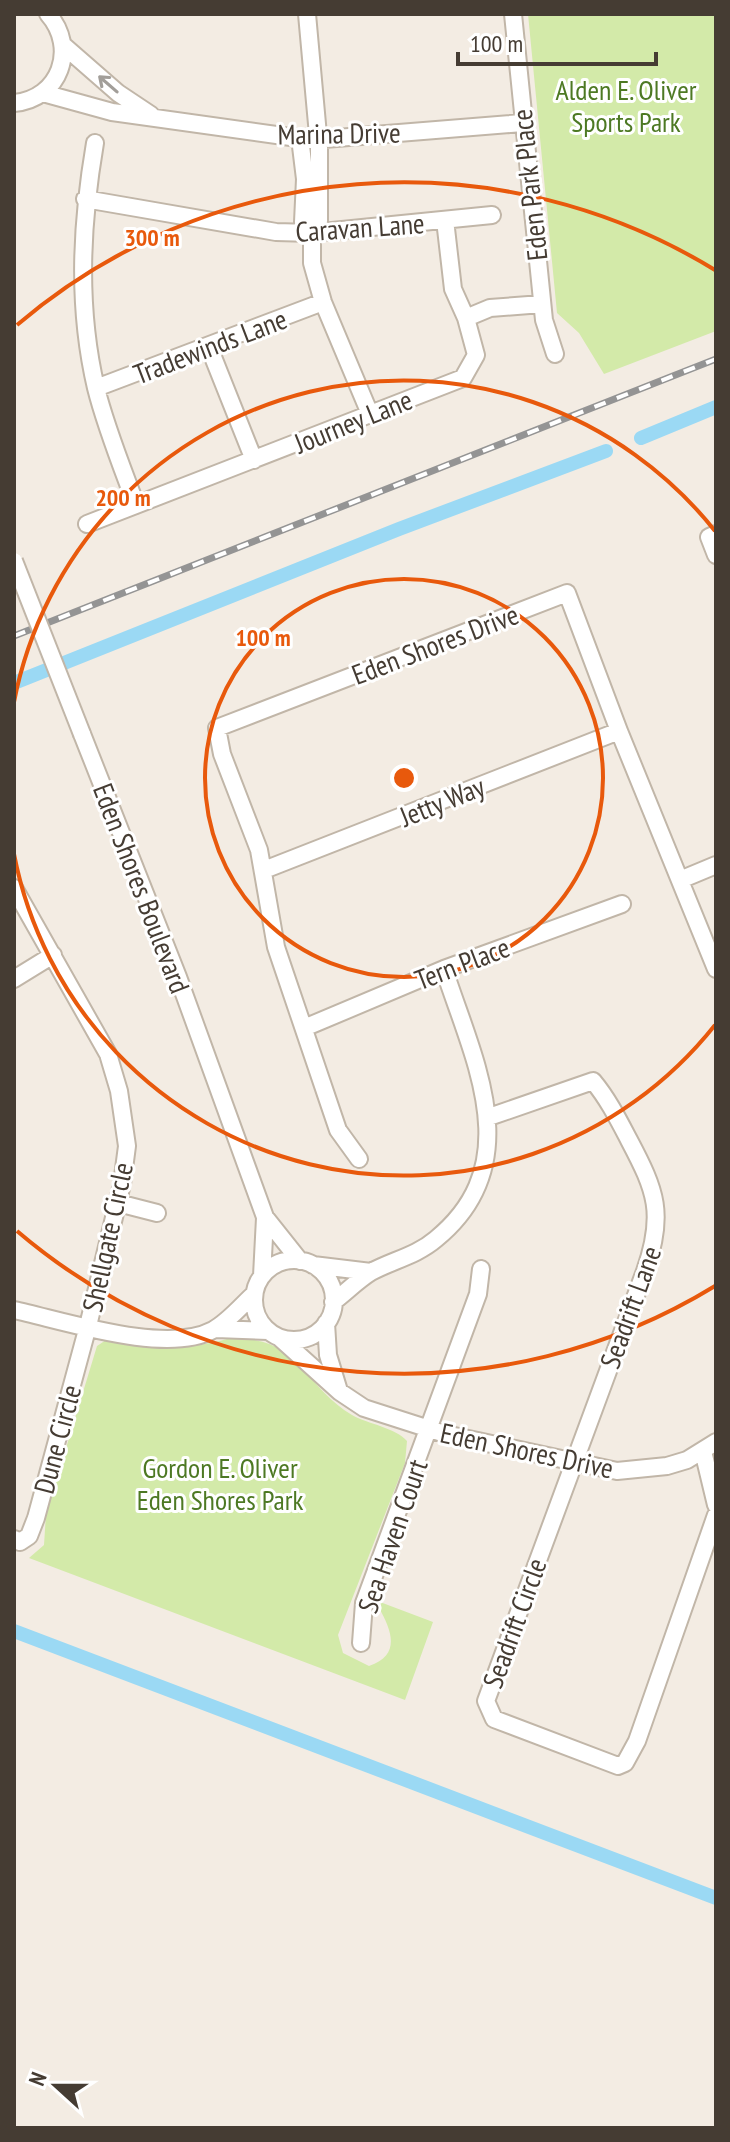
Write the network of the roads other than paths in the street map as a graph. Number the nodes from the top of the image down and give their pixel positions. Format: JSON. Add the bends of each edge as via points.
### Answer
{"nodes":[{"id":1,"x":307,"y":14,"type":"edge"},
{"id":2,"x":513,"y":14,"type":"edge"},
{"id":3,"x":51,"y":16,"type":"edge"},
{"id":4,"x":63,"y":45,"type":"junction"},
{"id":5,"x":43,"y":93,"type":"junction"},
{"id":6,"x":21,"y":102,"type":"edge"},
{"id":7,"x":14,"y":113,"type":"edge"},
{"id":8,"x":156,"y":118,"type":"junction"},
{"id":9,"x":522,"y":123,"type":"junction"},
{"id":10,"x":300,"y":138,"type":"junction"},
{"id":11,"x":318,"y":140,"type":"junction"},
{"id":12,"x":95,"y":143,"type":"dead end"},
{"id":13,"x":85,"y":199,"type":"junction"},
{"id":14,"x":492,"y":215,"type":"dead end"},
{"id":15,"x":445,"y":220,"type":"junction"},
{"id":16,"x":312,"y":233,"type":"junction"},
{"id":17,"x":323,"y":302,"type":"junction"},
{"id":18,"x":542,"y":304,"type":"junction"},
{"id":19,"x":466,"y":318,"type":"junction"},
{"id":20,"x":209,"y":347,"type":"junction"},
{"id":21,"x":555,"y":354,"type":"dead end"},
{"id":22,"x":96,"y":388,"type":"junction"},
{"id":23,"x":370,"y":414,"type":"junction"},
{"id":24,"x":254,"y":460,"type":"junction"},
{"id":25,"x":136,"y":505,"type":"junction"},
{"id":26,"x":87,"y":524,"type":"dead end"},
{"id":27,"x":716,"y":534,"type":"edge"},
{"id":28,"x":716,"y":555,"type":"edge"},
{"id":29,"x":14,"y":561,"type":"edge"},
{"id":30,"x":619,"y":731,"type":"junction"},
{"id":31,"x":716,"y":865,"type":"edge"},
{"id":32,"x":264,"y":870,"type":"junction"},
{"id":33,"x":680,"y":880,"type":"junction"},
{"id":34,"x":14,"y":888,"type":"edge"},
{"id":35,"x":622,"y":904,"type":"dead end"},
{"id":36,"x":53,"y":955,"type":"junction"},
{"id":37,"x":444,"y":969,"type":"junction"},
{"id":38,"x":716,"y":969,"type":"edge"},
{"id":39,"x":14,"y":979,"type":"edge"},
{"id":40,"x":304,"y":1028,"type":"junction"},
{"id":41,"x":489,"y":1117,"type":"junction"},
{"id":42,"x":359,"y":1159,"type":"dead end"},
{"id":43,"x":118,"y":1203,"type":"junction"},
{"id":44,"x":157,"y":1213,"type":"dead end"},
{"id":45,"x":265,"y":1217,"type":"junction"},
{"id":46,"x":306,"y":1263,"type":"junction"},
{"id":47,"x":481,"y":1269,"type":"dead end"},
{"id":48,"x":371,"y":1272,"type":"junction"},
{"id":49,"x":262,"y":1276,"type":"junction"},
{"id":50,"x":254,"y":1294,"type":"junction"},
{"id":51,"x":333,"y":1302,"type":"junction"},
{"id":52,"x":14,"y":1310,"type":"edge"},
{"id":53,"x":326,"y":1323,"type":"junction"},
{"id":54,"x":88,"y":1326,"type":"junction"},
{"id":55,"x":216,"y":1329,"type":"junction"},
{"id":56,"x":274,"y":1334,"type":"junction"},
{"id":57,"x":340,"y":1392,"type":"junction"},
{"id":58,"x":429,"y":1430,"type":"junction"},
{"id":59,"x":710,"y":1447,"type":"edge"},
{"id":60,"x":572,"y":1462,"type":"junction"},
{"id":61,"x":716,"y":1505,"type":"edge"},
{"id":62,"x":716,"y":1515,"type":"edge"},
{"id":63,"x":14,"y":1539,"type":"edge"},
{"id":64,"x":361,"y":1643,"type":"dead end"}],
"edges":[{"from":1,"to":11,"type":"street"},
{"from":2,"to":9,"type":"street","name":"Eden Park Place"},
{"from":3,"to":4,"type":"street"},
{"from":4,"to":5,"type":"street","via":[[60,71]]},
{"from":8,"to":4,"type":"street","name":"Marina Drive","one_way":true},
{"from":5,"to":6,"type":"street"},
{"from":5,"to":8,"type":"street","name":"Marina Drive"},
{"from":6,"to":7,"type":"street"},
{"from":8,"to":10,"type":"street","name":"Marina Drive"},
{"from":9,"to":11,"type":"street","name":"Marina Drive"},
{"from":9,"to":18,"type":"street","name":"Eden Park Place"},
{"from":10,"to":11,"type":"street","name":"Marina Drive"},
{"from":10,"to":16,"type":"street","via":[[303,222]]},
{"from":11,"to":16,"type":"street","via":[[319,221]]},
{"from":12,"to":13,"type":"street"},
{"from":13,"to":16,"type":"street","name":"Caravan Lane","via":[[276,232]]},
{"from":13,"to":22,"type":"street","via":[[81,249]]},
{"from":14,"to":15,"type":"street","name":"Caravan Lane"},
{"from":15,"to":16,"type":"street","name":"Caravan Lane"},
{"from":15,"to":19,"type":"street","name":"Journey Lane","via":[[453,289]]},
{"from":16,"to":17,"type":"street","via":[[312,263]]},
{"from":17,"to":20,"type":"street","name":"Tradewinds Lane"},
{"from":17,"to":23,"type":"street"},
{"from":18,"to":19,"type":"street","via":[[490,308]]},
{"from":18,"to":21,"type":"street","name":"Eden Park Place"},
{"from":19,"to":23,"type":"street","name":"Journey Lane","via":[[476,355],[463,378]]},
{"from":20,"to":22,"type":"street","name":"Tradewinds Lane"},
{"from":20,"to":24,"type":"street"},
{"from":22,"to":25,"type":"street"},
{"from":23,"to":24,"type":"street","name":"Journey Lane"},
{"from":24,"to":25,"type":"street","name":"Journey Lane"},
{"from":25,"to":26,"type":"street","name":"Journey Lane"},
{"from":27,"to":28,"type":"street","via":[[709,537]]},
{"from":29,"to":45,"type":"street","name":"Eden Shores Boulevard","bridge":true,"via":[[178,977]]},
{"from":30,"to":32,"type":"street","name":"Jetty Way"},
{"from":30,"to":32,"type":"street","name":"Eden Shores Drive","via":[[567,593],[232,722],[217,728],[222,754]]},
{"from":30,"to":33,"type":"street","name":"Eden Shores Drive"},
{"from":31,"to":33,"type":"street"},
{"from":32,"to":40,"type":"street","name":"Eden Shores Drive","via":[[276,947]]},
{"from":33,"to":38,"type":"street","name":"Eden Shores Drive"},
{"from":34,"to":36,"type":"street","name":"Shellgate Circle"},
{"from":35,"to":37,"type":"street","name":"Tern Place"},
{"from":36,"to":39,"type":"street"},
{"from":36,"to":43,"type":"street","name":"Shellgate Circle","via":[[108,1054],[119,1091],[127,1146]]},
{"from":37,"to":40,"type":"street","name":"Tern Place"},
{"from":37,"to":41,"type":"street","via":[[484,1086]]},
{"from":40,"to":42,"type":"street","name":"Eden Shores Drive","via":[[338,1130]]},
{"from":41,"to":48,"type":"street","via":[[477,1181],[451,1224],[407,1259]]},
{"from":41,"to":60,"type":"street","name":"Seadrift Lane","via":[[593,1081],[653,1184],[658,1216],[652,1253]]},
{"from":43,"to":44,"type":"street"},
{"from":43,"to":54,"type":"street","name":"Shellgate Circle"},
{"from":45,"to":46,"type":"street","name":"Eden Shores Boulevard"},
{"from":45,"to":49,"type":"street","name":"Eden Shores Boulevard"},
{"from":46,"to":48,"type":"street"},
{"from":46,"to":49,"type":"street","via":[[279,1263]]},
{"from":46,"to":51,"type":"street","via":[[328,1280]]},
{"from":47,"to":58,"type":"street","name":"Sea Haven Court","via":[[478,1294]]},
{"from":48,"to":51,"type":"street"},
{"from":49,"to":50,"type":"street"},
{"from":50,"to":55,"type":"street"},
{"from":50,"to":56,"type":"street","via":[[259,1320]]},
{"from":51,"to":53,"type":"street"},
{"from":52,"to":54,"type":"street"},
{"from":53,"to":56,"type":"street","via":[[306,1338]]},
{"from":53,"to":57,"type":"street","via":[[328,1355]]},
{"from":54,"to":55,"type":"street","via":[[157,1338],[184,1338]]},
{"from":54,"to":63,"type":"street","name":"Dune Circle","via":[[36,1518],[29,1536],[20,1542]]},
{"from":55,"to":56,"type":"street"},
{"from":56,"to":57,"type":"street","name":"Eden Shores Drive"},
{"from":57,"to":58,"type":"street","name":"Eden Shores Drive","via":[[385,1417]]},
{"from":58,"to":60,"type":"street","name":"Eden Shores Drive"},
{"from":58,"to":64,"type":"street","name":"Sea Haven Court","via":[[364,1603]]},
{"from":59,"to":60,"type":"street","name":"Eden Shores Drive","via":[[667,1466],[628,1470]]},
{"from":59,"to":61,"type":"street"},
{"from":60,"to":62,"type":"street","name":"Seadrift Circle","via":[[486,1701],[494,1719],[618,1766],[631,1755]]}]}
